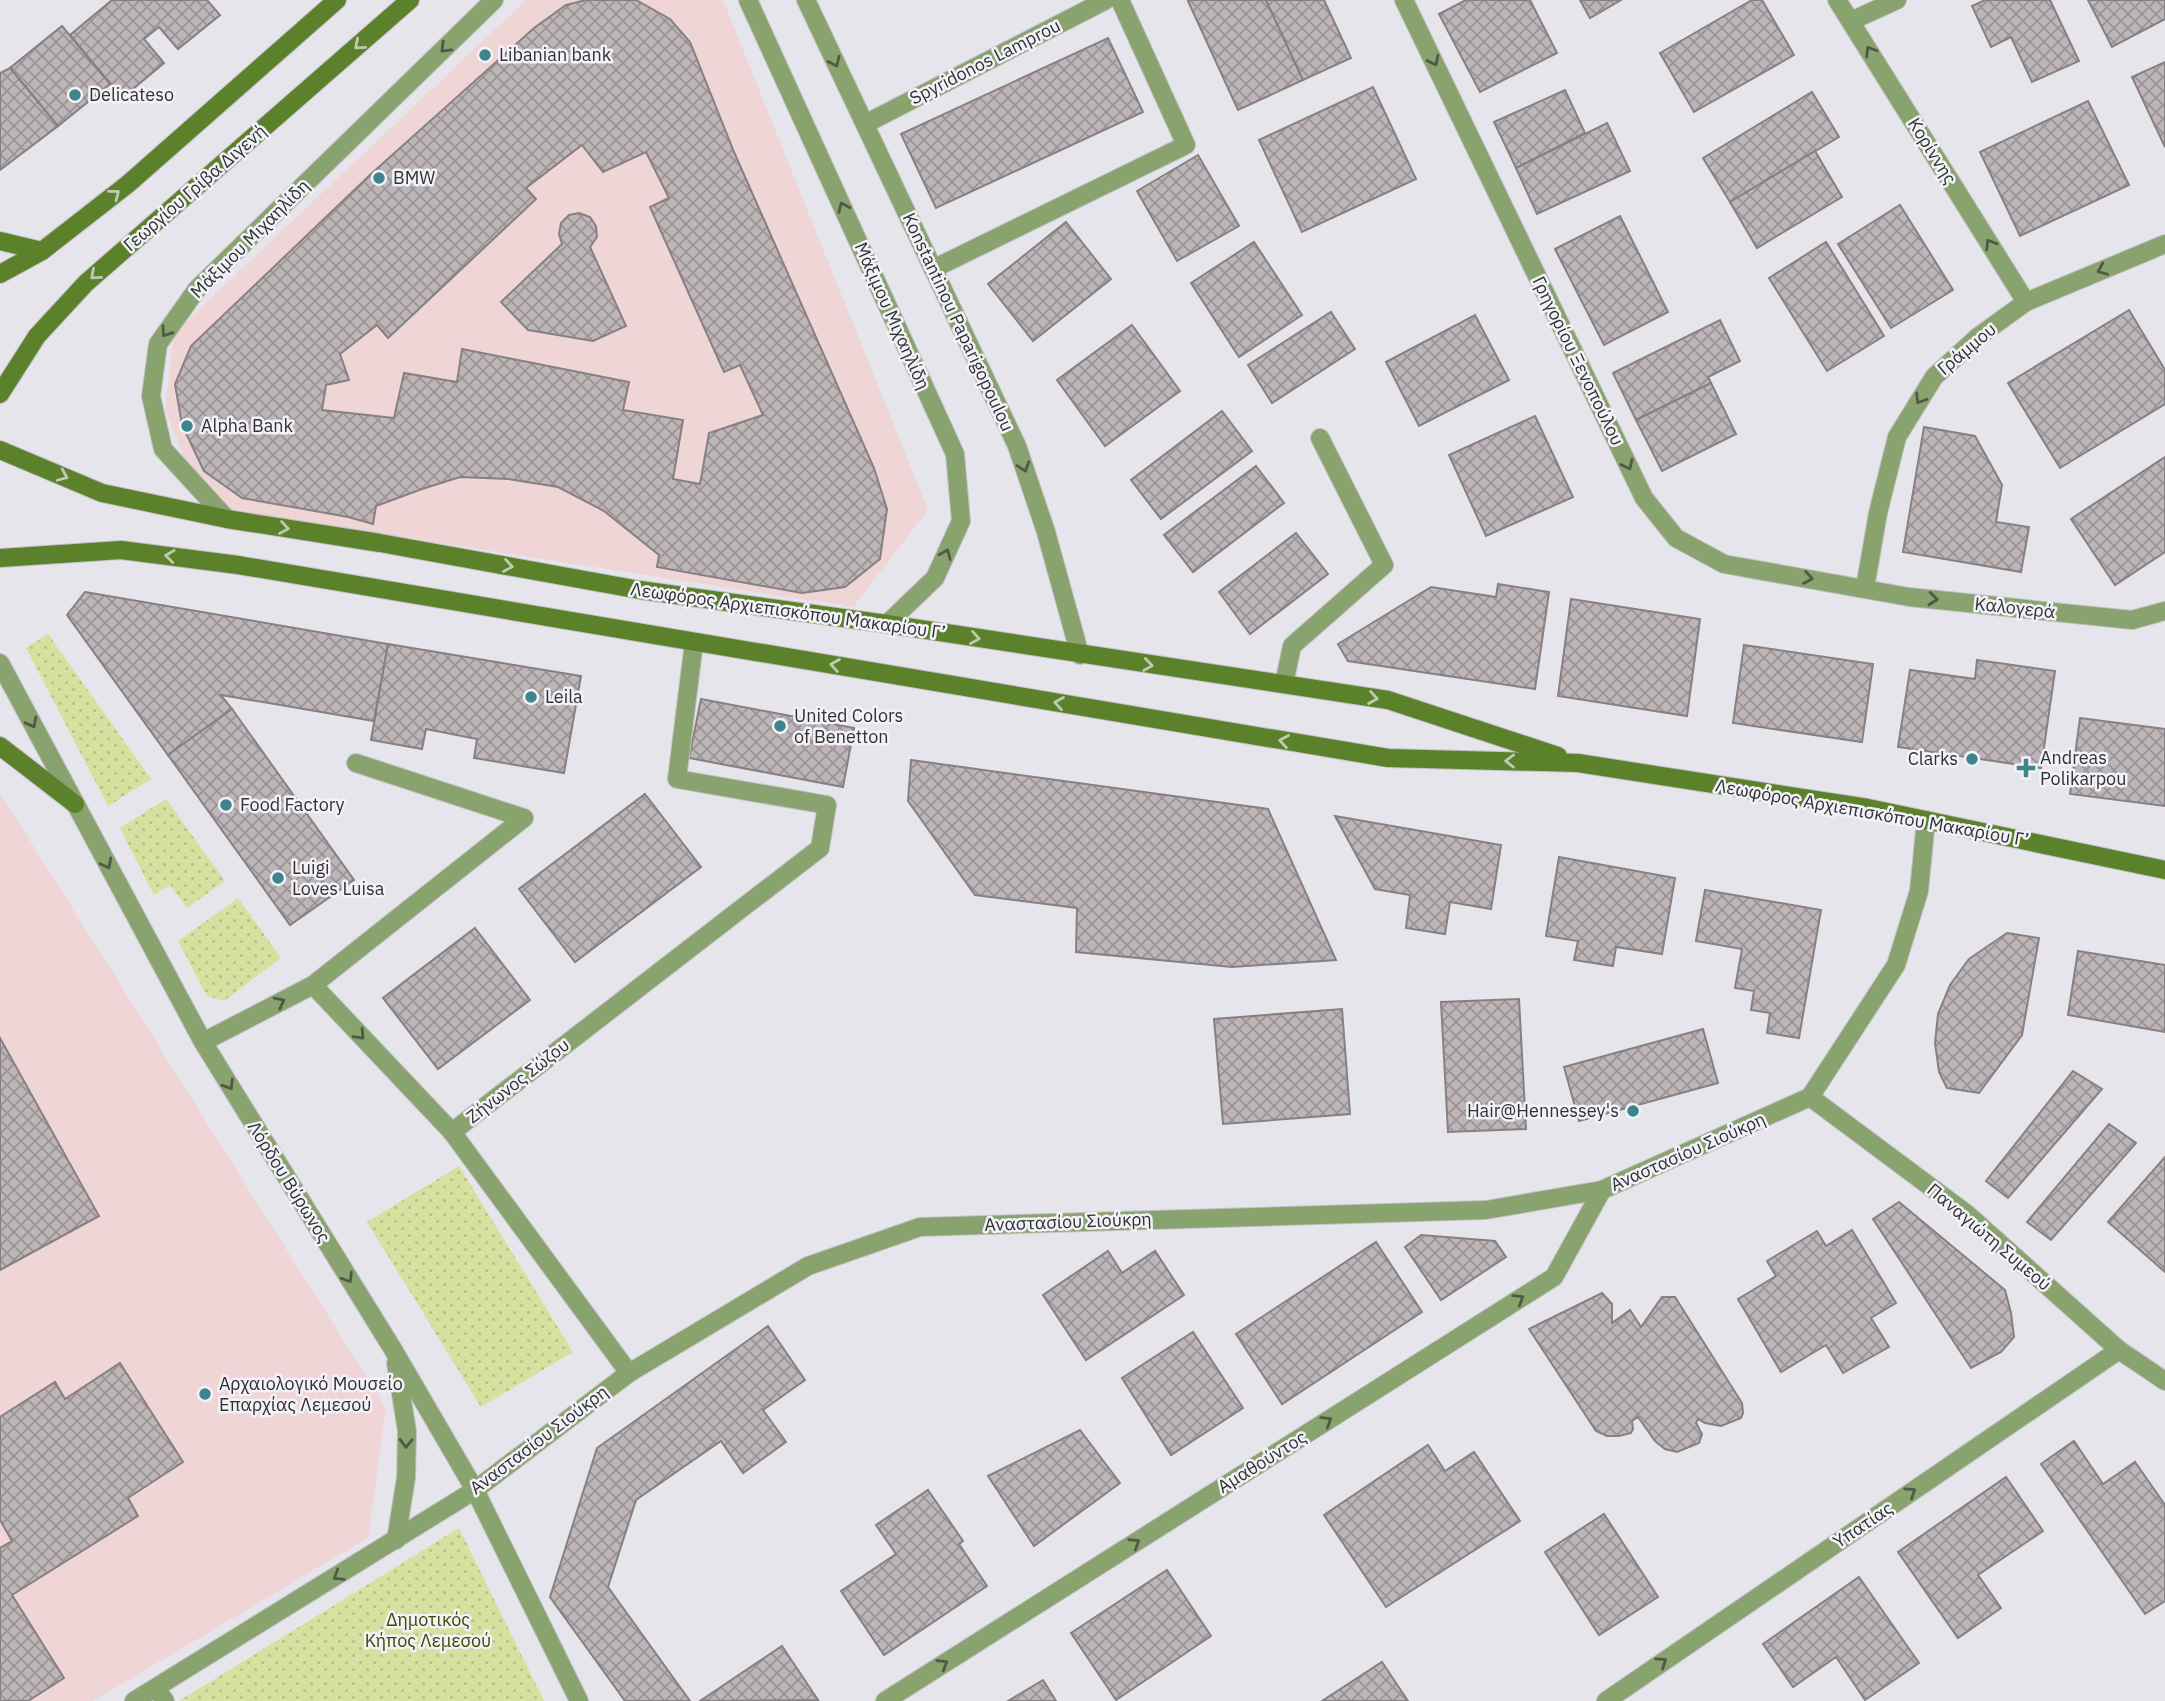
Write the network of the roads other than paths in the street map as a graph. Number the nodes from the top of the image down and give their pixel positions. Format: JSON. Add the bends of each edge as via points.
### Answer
{"nodes":[{"id":1,"x":337,"y":0,"type":"edge"},
{"id":2,"x":410,"y":0,"type":"edge"},
{"id":3,"x":494,"y":0,"type":"edge"},
{"id":4,"x":748,"y":0,"type":"edge"},
{"id":5,"x":806,"y":0,"type":"edge"},
{"id":6,"x":1106,"y":0,"type":"edge"},
{"id":7,"x":1120,"y":0,"type":"edge"},
{"id":8,"x":1404,"y":0,"type":"edge"},
{"id":9,"x":1837,"y":0,"type":"edge"},
{"id":10,"x":1897,"y":0,"type":"edge"},
{"id":11,"x":1851,"y":22,"type":"junction"},
{"id":12,"x":865,"y":124,"type":"junction"},
{"id":13,"x":0,"y":241,"type":"edge"},
{"id":14,"x":2165,"y":244,"type":"edge"},
{"id":15,"x":42,"y":251,"type":"junction"},
{"id":16,"x":933,"y":269,"type":"junction"},
{"id":17,"x":0,"y":274,"type":"edge"},
{"id":18,"x":2026,"y":302,"type":"junction"},
{"id":19,"x":0,"y":394,"type":"edge"},
{"id":20,"x":1320,"y":438,"type":"dead end"},
{"id":21,"x":0,"y":450,"type":"edge"},
{"id":22,"x":227,"y":519,"type":"junction"},
{"id":23,"x":0,"y":558,"type":"edge"},
{"id":24,"x":1866,"y":588,"type":"junction"},
{"id":25,"x":2165,"y":611,"type":"edge"},
{"id":26,"x":887,"y":624,"type":"junction"},
{"id":27,"x":694,"y":642,"type":"junction"},
{"id":28,"x":1080,"y":655,"type":"junction"},
{"id":29,"x":0,"y":663,"type":"edge"},
{"id":30,"x":1284,"y":684,"type":"junction"},
{"id":31,"x":0,"y":746,"type":"edge"},
{"id":32,"x":356,"y":763,"type":"dead end"},
{"id":33,"x":1578,"y":763,"type":"junction"},
{"id":34,"x":75,"y":804,"type":"junction"},
{"id":35,"x":1926,"y":820,"type":"junction"},
{"id":36,"x":2165,"y":870,"type":"edge"},
{"id":37,"x":313,"y":985,"type":"junction"},
{"id":38,"x":203,"y":1042,"type":"junction"},
{"id":39,"x":1810,"y":1097,"type":"junction"},
{"id":40,"x":452,"y":1132,"type":"junction"},
{"id":41,"x":1602,"y":1190,"type":"junction"},
{"id":42,"x":2119,"y":1350,"type":"junction"},
{"id":43,"x":394,"y":1351,"type":"junction"},
{"id":44,"x":628,"y":1373,"type":"junction"},
{"id":45,"x":2165,"y":1381,"type":"edge"},
{"id":46,"x":475,"y":1490,"type":"junction"},
{"id":47,"x":396,"y":1540,"type":"junction"},
{"id":48,"x":160,"y":1694,"type":"edge"},
{"id":49,"x":134,"y":1701,"type":"edge"},
{"id":50,"x":579,"y":1701,"type":"edge"},
{"id":51,"x":885,"y":1701,"type":"edge"},
{"id":52,"x":1606,"y":1701,"type":"edge"}],
"edges":[{"from":15,"to":1,"type":"main road","one_way":true,"via":[[128,184]]},
{"from":2,"to":19,"type":"main road","name":"Γεωργίου Γρίβα Διγενή","one_way":true,"via":[[86,283],[37,336]]},
{"from":3,"to":22,"type":"street","name":"Μάξιμου Μιχαηλίδη","one_way":true,"via":[[197,289],[158,344],[151,396],[163,449]]},
{"from":26,"to":4,"type":"street","name":"Μάξιμου Μιχαηλίδη","one_way":true,"via":[[935,578],[961,521],[955,454]]},
{"from":5,"to":12,"type":"street","name":"Konstantinou Paparigopoulou","one_way":true},
{"from":6,"to":12,"type":"street","name":"Spyridonos Lamprou"},
{"from":7,"to":16,"type":"street","via":[[1186,145]]},
{"from":8,"to":24,"type":"street","name":"Γρηγορίου Ξενοπούλου","one_way":true,"via":[[1644,498],[1676,537],[1724,564]]},
{"from":9,"to":11,"type":"street","name":"Κορίννης"},
{"from":10,"to":11,"type":"street"},
{"from":18,"to":11,"type":"street","name":"Κορίννης","one_way":true},
{"from":12,"to":16,"type":"street","name":"Konstantinou Paparigopoulou"},
{"from":13,"to":15,"type":"main road"},
{"from":14,"to":18,"type":"street","name":"Γράμμου","one_way":true},
{"from":15,"to":17,"type":"main road"},
{"from":16,"to":28,"type":"street","name":"Konstantinou Paparigopoulou","one_way":true,"via":[[1017,446]]},
{"from":18,"to":24,"type":"street","name":"Γράμμου","one_way":true,"via":[[1934,377],[1896,437]]},
{"from":20,"to":30,"type":"street","via":[[1384,565],[1292,646]]},
{"from":21,"to":22,"type":"main road","name":"Λεωφόρος Αρχιεπισκόπου Μακαρίου Γ’","one_way":true,"via":[[102,493]]},
{"from":22,"to":26,"type":"main road","name":"Λεωφόρος Αρχιεπισκόπου Μακαρίου Γ’","one_way":true,"via":[[640,590]]},
{"from":27,"to":23,"type":"main road","name":"Λεωφόρος Αρχιεπισκόπου Μακαρίου Γ’","one_way":true,"via":[[237,565],[121,550]]},
{"from":24,"to":25,"type":"street","name":"Καλογερά","one_way":true,"via":[[1909,597],[2132,620]]},
{"from":26,"to":28,"type":"main road","name":"Λεωφόρος Αρχιεπισκόπου Μακαρίου Γ’","one_way":true},
{"from":33,"to":27,"type":"main road","name":"Λεωφόρος Αρχιεπισκόπου Μακαρίου Γ’","one_way":true,"via":[[1388,758]]},
{"from":27,"to":40,"type":"street","name":"Ζήνωνος Σώζου","via":[[677,779],[827,805],[820,848]]},
{"from":28,"to":30,"type":"main road","name":"Λεωφόρος Αρχιεπισκόπου Μακαρίου Γ’","one_way":true},
{"from":29,"to":34,"type":"street","name":"Λόρδου Βύρωνος","one_way":true},
{"from":30,"to":33,"type":"main road","name":"Λεωφόρος Αρχιεπισκόπου Μακαρίου Γ’","one_way":true,"via":[[1388,700]]},
{"from":31,"to":34,"type":"main road"},
{"from":32,"to":37,"type":"street","via":[[524,818]]},
{"from":33,"to":35,"type":"main road","name":"Λεωφόρος Αρχιεπισκόπου Μακαρίου Γ’"},
{"from":34,"to":38,"type":"street","name":"Λόρδου Βύρωνος","one_way":true},
{"from":35,"to":36,"type":"main road","name":"Λεωφόρος Αρχιεπισκόπου Μακαρίου Γ’"},
{"from":35,"to":39,"type":"street","via":[[1919,891],[1896,965]]},
{"from":38,"to":37,"type":"street","one_way":true},
{"from":37,"to":40,"type":"street","one_way":true},
{"from":38,"to":43,"type":"street","name":"Λόρδου Βύρωνος","one_way":true},
{"from":39,"to":41,"type":"street","name":"Αναστασίου Σιούκρη"},
{"from":39,"to":42,"type":"street","name":"Παναγιώτη Συμεού","via":[[1967,1213]]},
{"from":40,"to":44,"type":"street","name":"Ζήνωνος Σώζου"},
{"from":41,"to":44,"type":"street","name":"Αναστασίου Σιούκρη","via":[[1486,1210],[920,1227],[808,1266]]},
{"from":51,"to":41,"type":"street","name":"Αμαθούντος","one_way":true,"via":[[1554,1277]]},
{"from":42,"to":45,"type":"street","name":"Παναγιώτη Συμεού"},
{"from":52,"to":42,"type":"street","name":"Υπατίας","one_way":true},
{"from":43,"to":46,"type":"street","name":"Λόρδου Βύρωνος"},
{"from":43,"to":47,"type":"street","one_way":true,"via":[[407,1431]]},
{"from":44,"to":46,"type":"street","name":"Αναστασίου Σιούκρη"},
{"from":46,"to":47,"type":"street","name":"Αναστασίου Σιούκρη"},
{"from":46,"to":50,"type":"street","name":"Λόρδου Βύρωνος"},
{"from":47,"to":48,"type":"street","name":"Αναστασίου Σιούκρη","one_way":true},
{"from":48,"to":49,"type":"street","name":"Αναστασίου Σιούκρη"}]}
